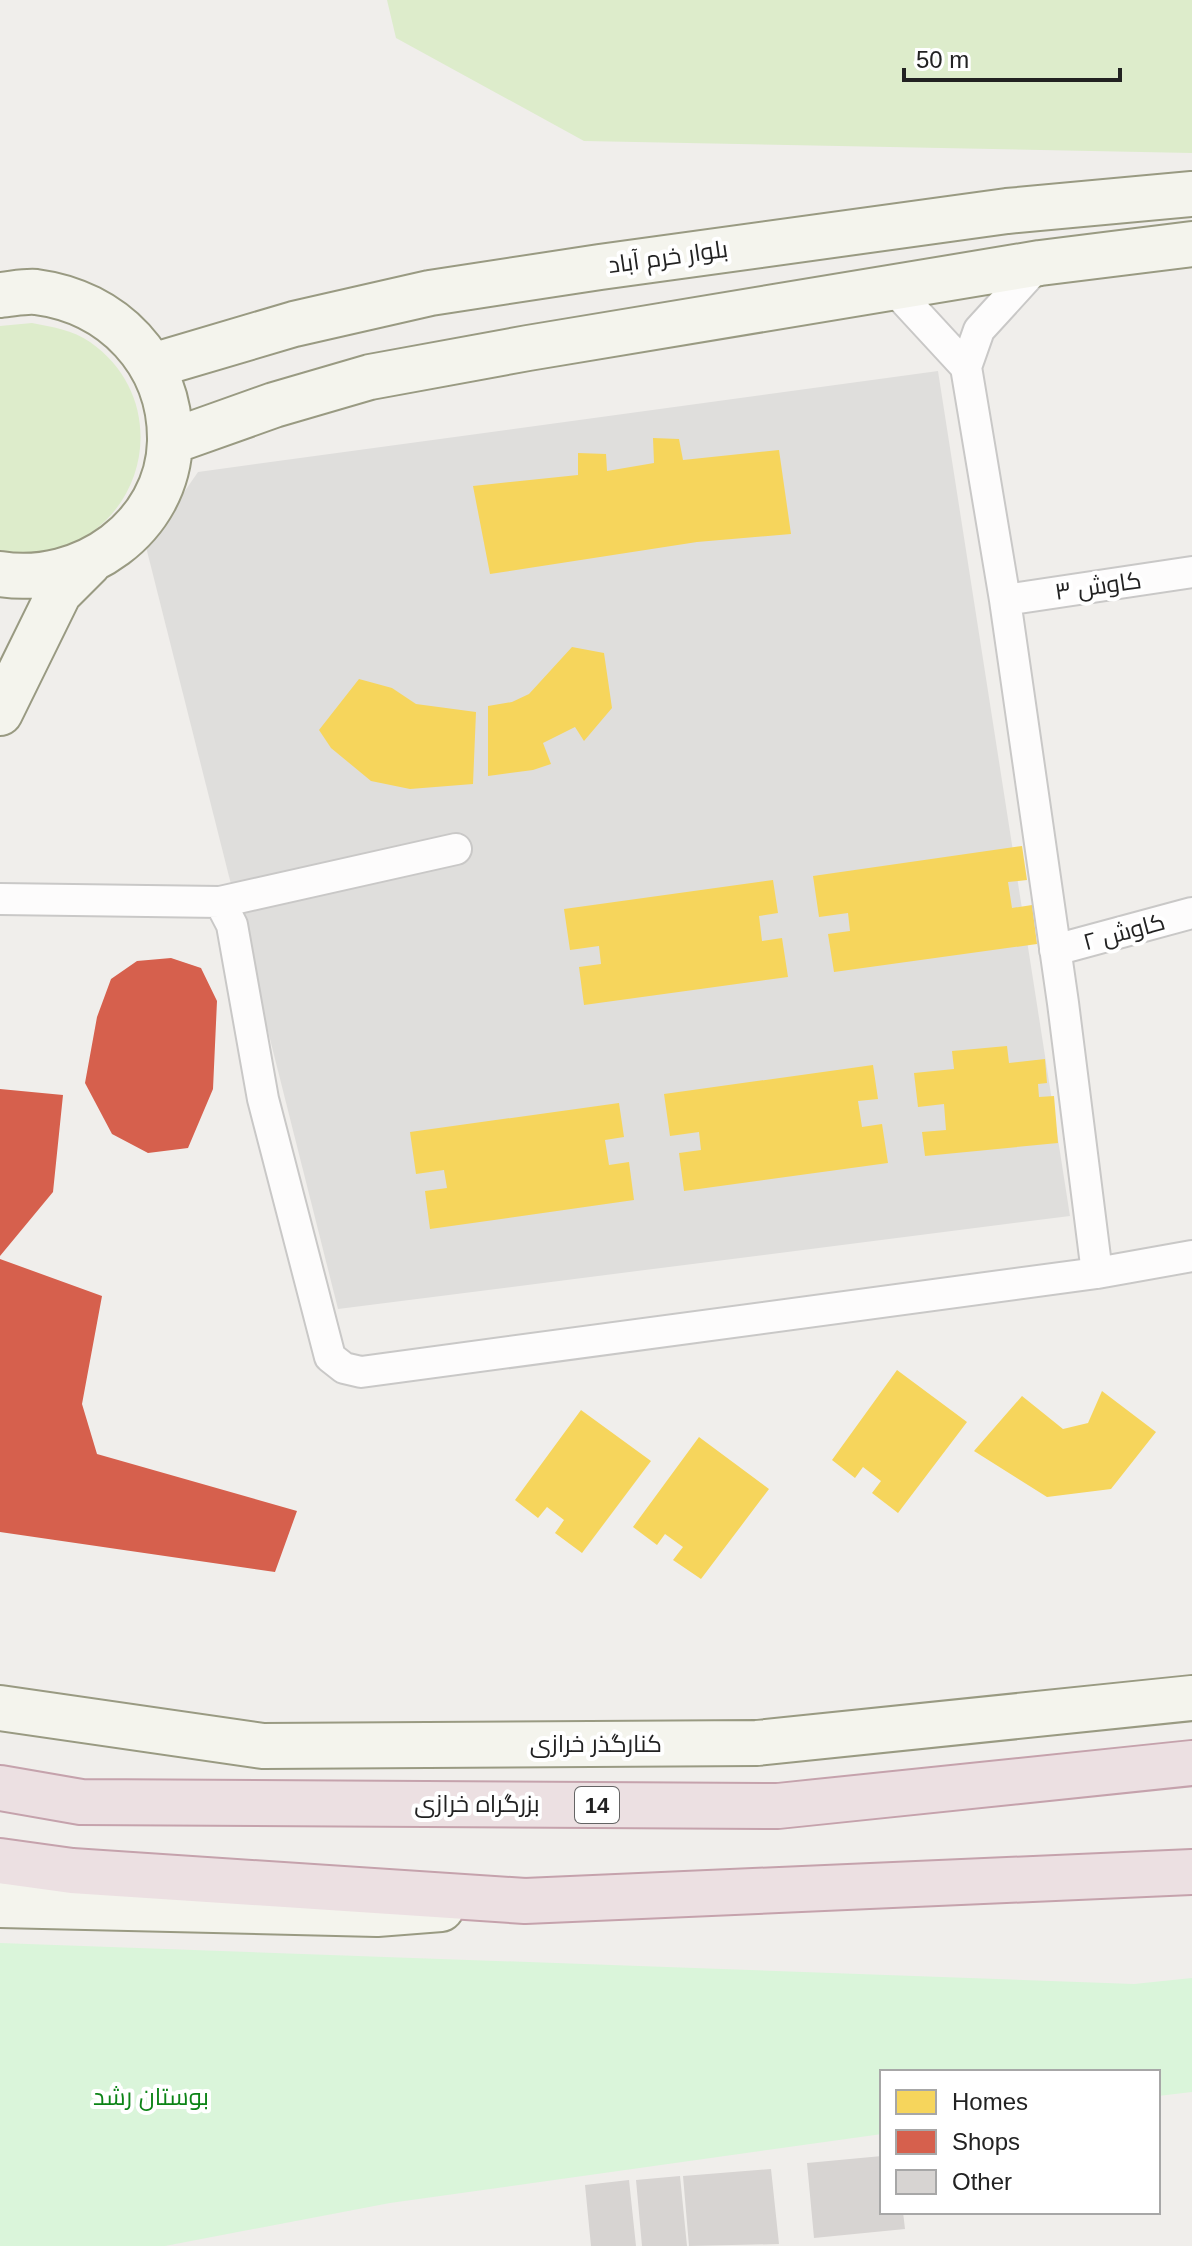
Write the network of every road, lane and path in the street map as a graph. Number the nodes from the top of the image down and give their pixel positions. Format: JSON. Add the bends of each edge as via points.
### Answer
{"nodes":[{"id":1,"x":1192,"y":194,"type":"edge"},
{"id":2,"x":1192,"y":244,"type":"edge"},
{"id":3,"x":1040,"y":263,"type":"junction"},
{"id":4,"x":894,"y":289,"type":"junction"},
{"id":5,"x":0,"y":295,"type":"edge"},
{"id":6,"x":152,"y":366,"type":"junction"},
{"id":7,"x":966,"y":367,"type":"junction"},
{"id":8,"x":170,"y":442,"type":"junction"},
{"id":9,"x":89,"y":563,"type":"junction"},
{"id":10,"x":1192,"y":572,"type":"edge"},
{"id":11,"x":0,"y":574,"type":"edge"},
{"id":12,"x":1005,"y":600,"type":"junction"},
{"id":13,"x":0,"y":713,"type":"edge"},
{"id":14,"x":456,"y":849,"type":"dead end"},
{"id":15,"x":0,"y":899,"type":"edge"},
{"id":16,"x":220,"y":902,"type":"junction"},
{"id":17,"x":1192,"y":913,"type":"edge"},
{"id":18,"x":1055,"y":950,"type":"junction"},
{"id":19,"x":1192,"y":1256,"type":"edge"},
{"id":20,"x":1097,"y":1273,"type":"junction"},
{"id":21,"x":1192,"y":1698,"type":"edge"},
{"id":22,"x":0,"y":1708,"type":"edge"},
{"id":23,"x":1192,"y":1763,"type":"edge"},
{"id":24,"x":0,"y":1788,"type":"edge"},
{"id":25,"x":0,"y":1861,"type":"edge"},
{"id":26,"x":1188,"y":1874,"type":"edge"},
{"id":27,"x":525,"y":1901,"type":"junction"},
{"id":28,"x":0,"y":1905,"type":"edge"}],
"edges":[{"from":1,"to":6,"type":"street","name":"بلوار خرم آباد","via":[[1007,211],[430,293],[294,324]]},
{"from":2,"to":3,"type":"street"},
{"from":3,"to":4,"type":"street"},
{"from":3,"to":7,"type":"street","via":[[979,330]]},
{"from":4,"to":7,"type":"street"},
{"from":4,"to":8,"type":"street","via":[[370,377]]},
{"from":5,"to":6,"type":"street","via":[[34,292],[81,302],[122,328]]},
{"from":6,"to":8,"type":"street","via":[[166,402]]},
{"from":7,"to":12,"type":"street"},
{"from":8,"to":9,"type":"street","via":[[163,479],[146,513],[121,542]]},
{"from":9,"to":11,"type":"street","via":[[47,576]]},
{"from":9,"to":13,"type":"street","via":[[59,593]]},
{"from":10,"to":12,"type":"street","name":"کاوش ۳"},
{"from":12,"to":18,"type":"street"},
{"from":14,"to":16,"type":"street"},
{"from":15,"to":16,"type":"street"},
{"from":16,"to":20,"type":"street","via":[[232,925],[263,1099],[308,1280],[330,1357],[344,1368],[377,1370]]},
{"from":17,"to":18,"type":"street","name":"کاوش ۲"},
{"from":18,"to":20,"type":"street"},
{"from":19,"to":20,"type":"street"},
{"from":21,"to":22,"type":"street","name":"کنارگذر خرازی","via":[[741,1743],[263,1746]]},
{"from":23,"to":24,"type":"highway","name":"بزرگراه خرازی","number":"14","via":[[778,1806],[81,1802]]},
{"from":25,"to":27,"type":"highway","via":[[72,1871]]},
{"from":26,"to":27,"type":"highway"},
{"from":27,"to":28,"type":"street","via":[[377,1914]]}]}
